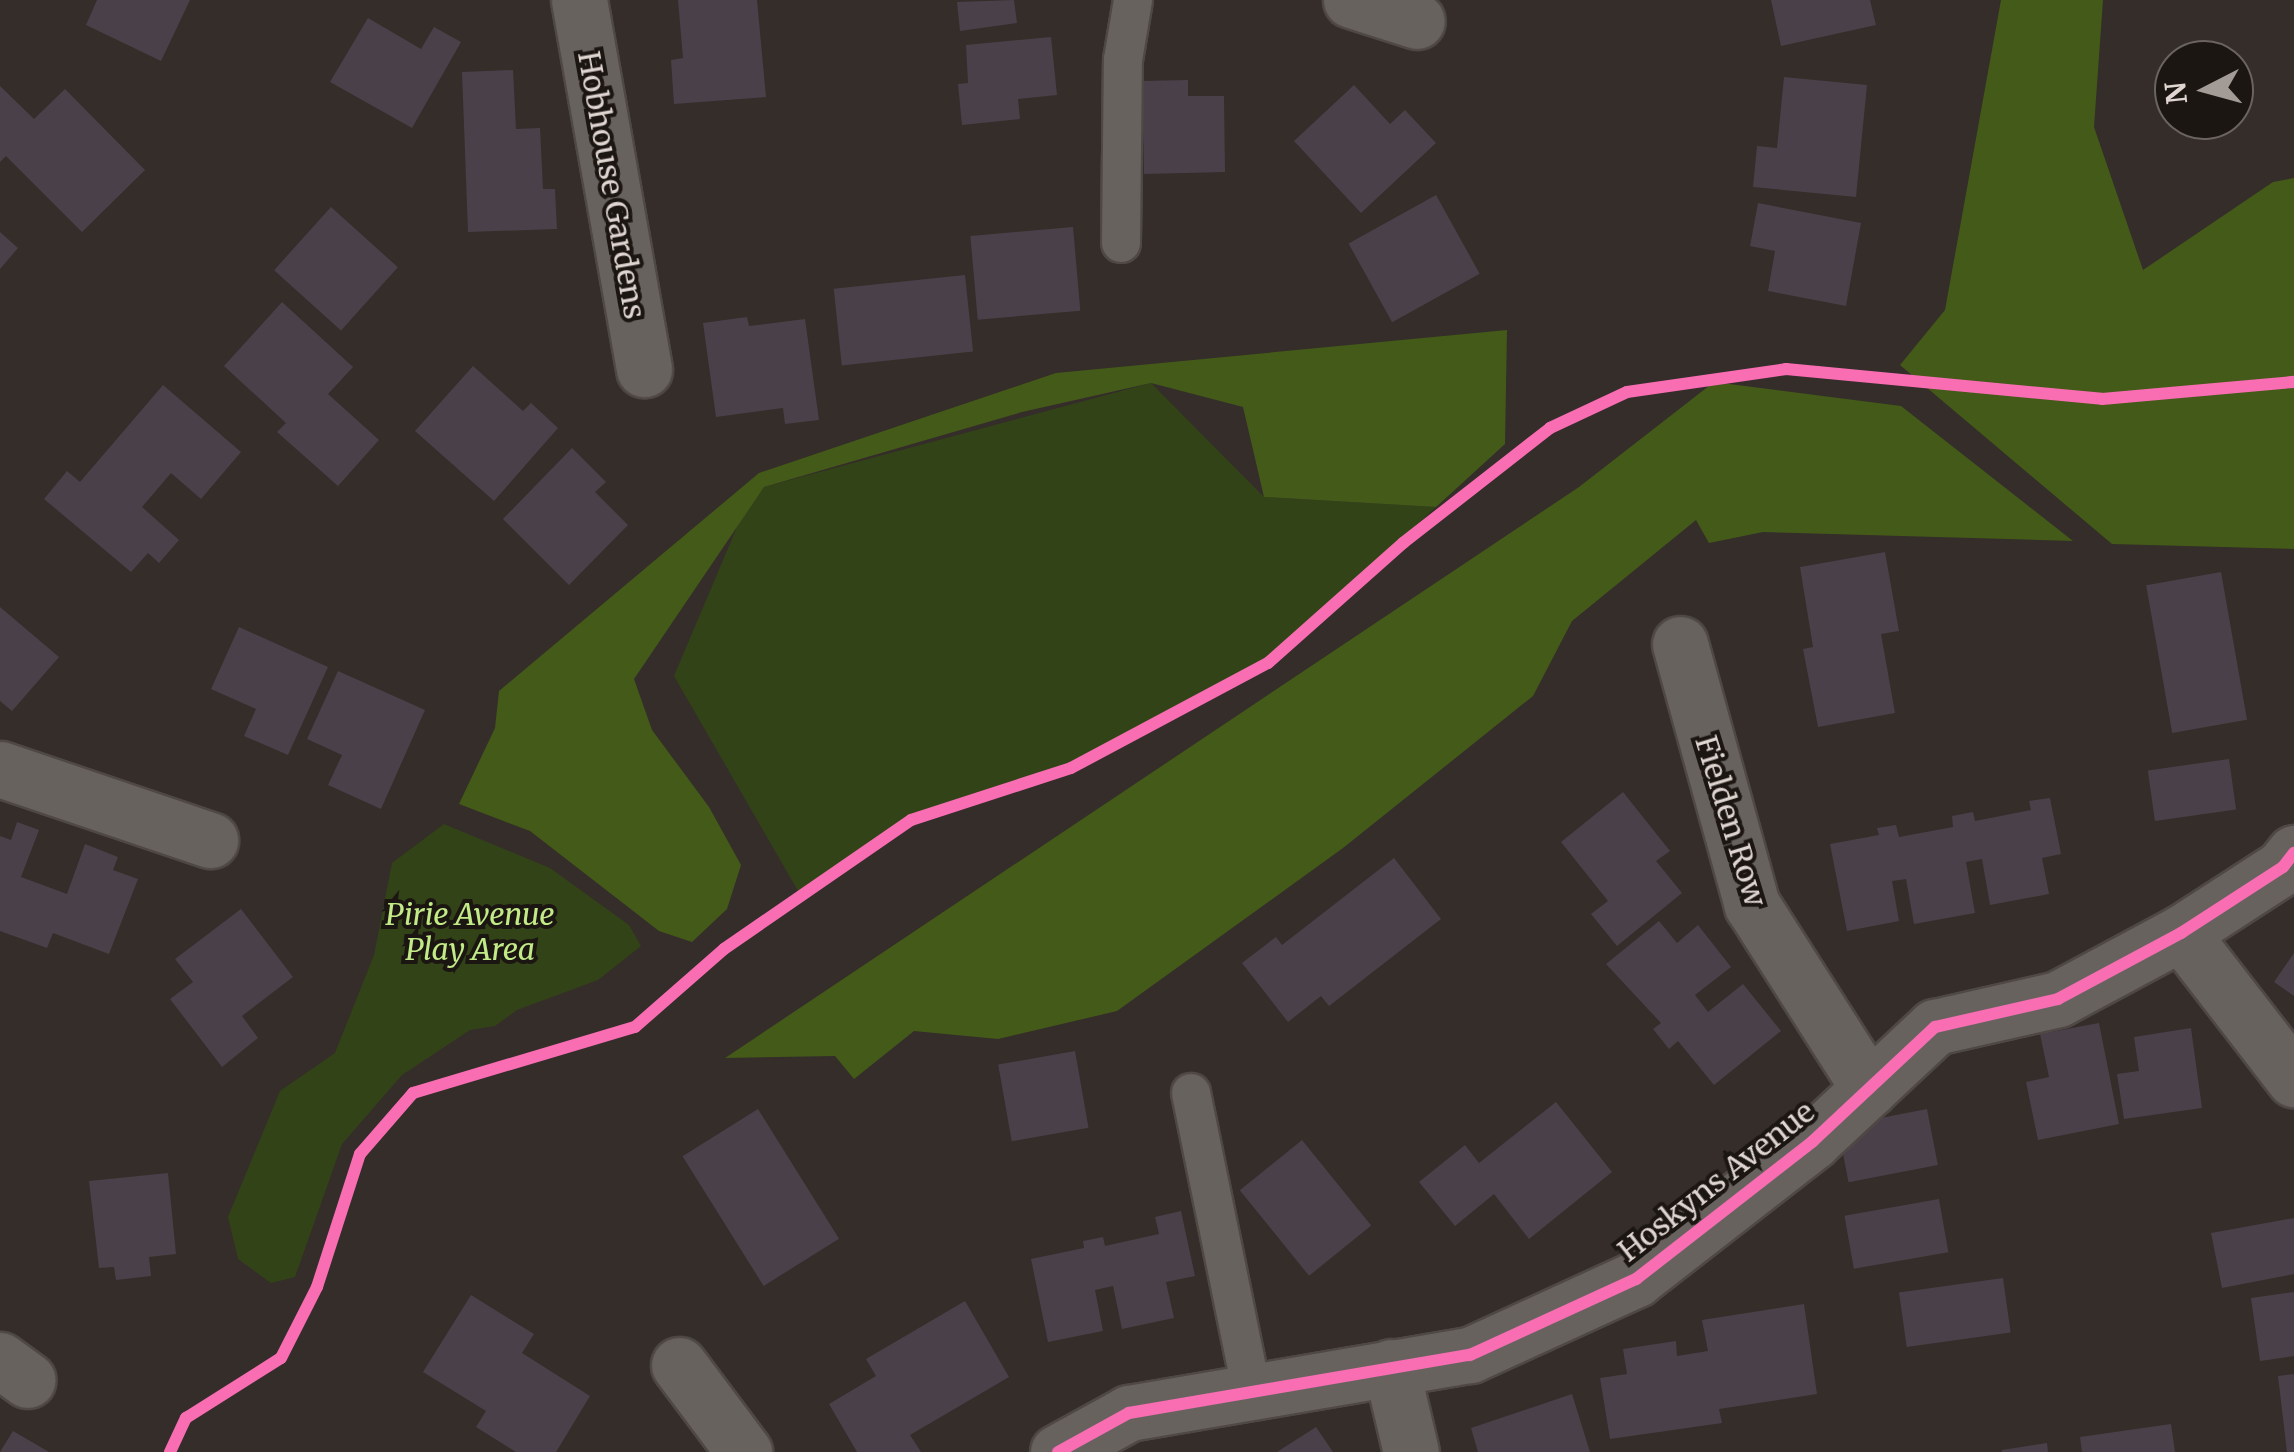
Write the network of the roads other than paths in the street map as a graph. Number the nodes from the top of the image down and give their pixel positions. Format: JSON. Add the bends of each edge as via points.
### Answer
{"nodes":[{"id":1,"x":579,"y":0,"type":"edge"},
{"id":2,"x":1133,"y":0,"type":"edge"},
{"id":3,"x":1352,"y":0,"type":"edge"},
{"id":4,"x":1417,"y":21,"type":"dead end"},
{"id":5,"x":1121,"y":243,"type":"dead end"},
{"id":6,"x":644,"y":369,"type":"dead end"},
{"id":7,"x":1680,"y":644,"type":"dead end"},
{"id":8,"x":0,"y":770,"type":"edge"},
{"id":9,"x":210,"y":840,"type":"dead end"},
{"id":10,"x":2294,"y":853,"type":"edge"},
{"id":11,"x":2181,"y":932,"type":"junction"},
{"id":12,"x":2294,"y":1079,"type":"edge"},
{"id":13,"x":1868,"y":1089,"type":"junction"},
{"id":14,"x":1191,"y":1093,"type":"dead end"},
{"id":15,"x":679,"y":1365,"type":"dead end"},
{"id":16,"x":1391,"y":1367,"type":"junction"},
{"id":17,"x":1251,"y":1389,"type":"junction"},
{"id":18,"x":744,"y":1452,"type":"edge"},
{"id":19,"x":1058,"y":1452,"type":"edge"},
{"id":20,"x":1410,"y":1452,"type":"edge"}],
"edges":[{"from":1,"to":6,"type":"street","name":"Hobhouse Gardens"},
{"from":2,"to":5,"type":"lane","via":[[1124,60]]},
{"from":3,"to":4,"type":"street"},
{"from":7,"to":13,"type":"street","name":"Fielden Row","via":[[1752,904]]},
{"from":8,"to":9,"type":"street"},
{"from":10,"to":11,"type":"street","name":"Hoskyns Avenue","via":[[2283,867]]},
{"from":11,"to":12,"type":"street"},
{"from":11,"to":13,"type":"street","name":"Hoskyns Avenue","via":[[2058,999],[1935,1027]]},
{"from":13,"to":16,"type":"street","name":"Hoskyns Avenue","via":[[1813,1141],[1636,1279],[1470,1354]]},
{"from":14,"to":17,"type":"lane"},
{"from":15,"to":18,"type":"street"},
{"from":16,"to":17,"type":"street","name":"Hoskyns Avenue"},
{"from":16,"to":20,"type":"street"},
{"from":17,"to":19,"type":"street","name":"Hoskyns Avenue","via":[[1128,1413]]}]}
